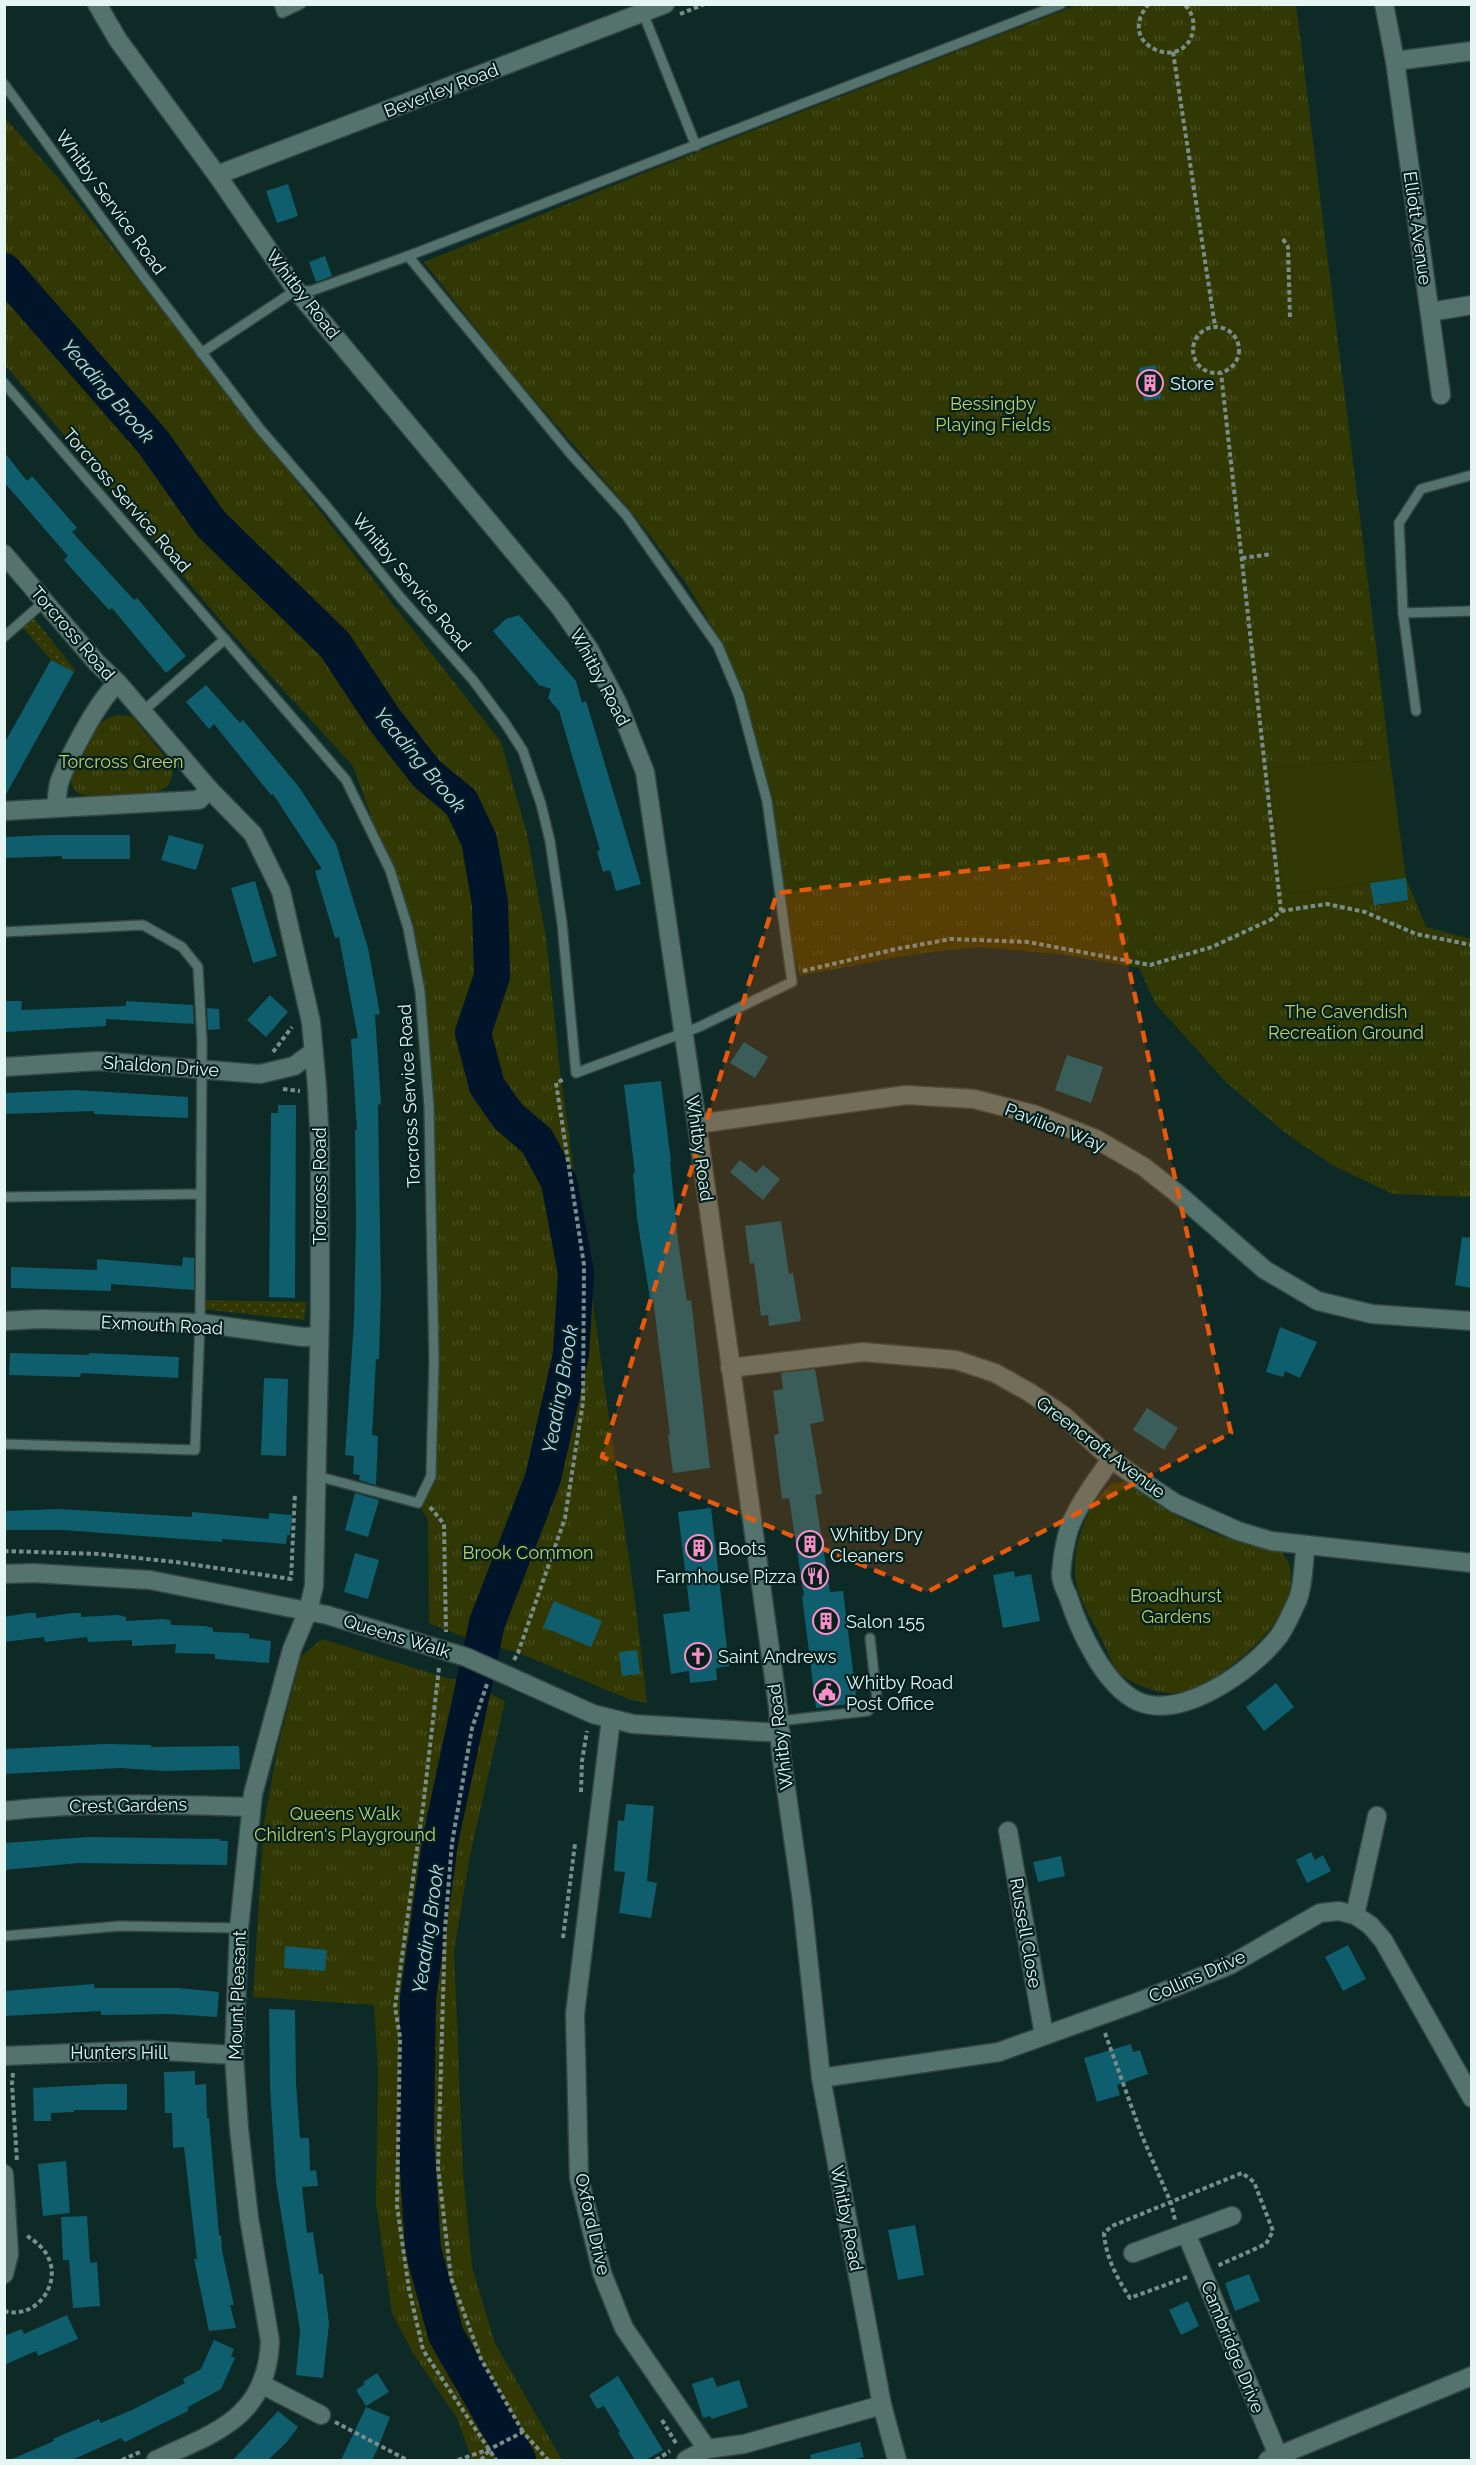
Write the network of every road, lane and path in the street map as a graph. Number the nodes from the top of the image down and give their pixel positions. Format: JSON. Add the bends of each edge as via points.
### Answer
{"nodes":[{"id":1,"x":97,"y":4,"type":"edge"},
{"id":2,"x":279,"y":4,"type":"edge"},
{"id":3,"x":301,"y":4,"type":"edge"},
{"id":4,"x":665,"y":4,"type":"edge"},
{"id":5,"x":1061,"y":4,"type":"edge"},
{"id":6,"x":1149,"y":4,"type":"edge"},
{"id":7,"x":1184,"y":4,"type":"edge"},
{"id":8,"x":1384,"y":4,"type":"edge"},
{"id":9,"x":643,"y":13,"type":"junction"},
{"id":10,"x":1472,"y":51,"type":"edge"},
{"id":11,"x":1173,"y":52,"type":"junction"},
{"id":12,"x":1395,"y":61,"type":"junction"},
{"id":13,"x":4,"y":84,"type":"edge"},
{"id":14,"x":696,"y":146,"type":"junction"},
{"id":15,"x":217,"y":175,"type":"junction"},
{"id":16,"x":1283,"y":239,"type":"dead end"},
{"id":17,"x":408,"y":256,"type":"junction"},
{"id":18,"x":296,"y":290,"type":"junction"},
{"id":19,"x":1472,"y":305,"type":"edge"},
{"id":20,"x":1430,"y":312,"type":"junction"},
{"id":21,"x":1290,"y":318,"type":"dead end"},
{"id":22,"x":1215,"y":327,"type":"junction"},
{"id":23,"x":201,"y":353,"type":"junction"},
{"id":24,"x":1221,"y":373,"type":"junction"},
{"id":25,"x":4,"y":383,"type":"edge"},
{"id":26,"x":1441,"y":395,"type":"dead end"},
{"id":27,"x":1472,"y":475,"type":"edge"},
{"id":28,"x":4,"y":554,"type":"edge"},
{"id":29,"x":1272,"y":554,"type":"dead end"},
{"id":30,"x":1242,"y":558,"type":"junction"},
{"id":31,"x":45,"y":602,"type":"junction"},
{"id":32,"x":1472,"y":611,"type":"edge"},
{"id":33,"x":1403,"y":613,"type":"junction"},
{"id":34,"x":4,"y":637,"type":"edge"},
{"id":35,"x":225,"y":639,"type":"junction"},
{"id":36,"x":118,"y":683,"type":"junction"},
{"id":37,"x":1416,"y":711,"type":"dead end"},
{"id":38,"x":142,"y":712,"type":"junction"},
{"id":39,"x":209,"y":789,"type":"junction"},
{"id":40,"x":56,"y":807,"type":"junction"},
{"id":41,"x":4,"y":811,"type":"edge"},
{"id":42,"x":1281,"y":911,"type":"junction"},
{"id":43,"x":4,"y":932,"type":"edge"},
{"id":44,"x":1472,"y":945,"type":"edge"},
{"id":45,"x":792,"y":982,"type":"junction"},
{"id":46,"x":294,"y":1025,"type":"dead end"},
{"id":47,"x":684,"y":1032,"type":"junction"},
{"id":48,"x":294,"y":1035,"type":"dead end"},
{"id":49,"x":313,"y":1052,"type":"junction"},
{"id":50,"x":294,"y":1066,"type":"junction"},
{"id":51,"x":4,"y":1067,"type":"edge"},
{"id":52,"x":201,"y":1070,"type":"junction"},
{"id":53,"x":576,"y":1073,"type":"junction"},
{"id":54,"x":304,"y":1102,"type":"dead end"},
{"id":55,"x":697,"y":1124,"type":"junction"},
{"id":56,"x":201,"y":1194,"type":"junction"},
{"id":57,"x":4,"y":1197,"type":"edge"},
{"id":58,"x":4,"y":1321,"type":"edge"},
{"id":59,"x":1472,"y":1321,"type":"edge"},
{"id":60,"x":200,"y":1323,"type":"junction"},
{"id":61,"x":319,"y":1336,"type":"junction"},
{"id":62,"x":730,"y":1368,"type":"junction"},
{"id":63,"x":4,"y":1444,"type":"edge"},
{"id":64,"x":1111,"y":1459,"type":"junction"},
{"id":65,"x":317,"y":1476,"type":"junction"},
{"id":66,"x":296,"y":1488,"type":"dead end"},
{"id":67,"x":418,"y":1503,"type":"junction"},
{"id":68,"x":1306,"y":1545,"type":"junction"},
{"id":69,"x":4,"y":1551,"type":"edge"},
{"id":70,"x":1472,"y":1563,"type":"edge"},
{"id":71,"x":4,"y":1574,"type":"edge"},
{"id":72,"x":291,"y":1579,"type":"junction"},
{"id":73,"x":285,"y":1606,"type":"junction"},
{"id":74,"x":308,"y":1611,"type":"junction"},
{"id":75,"x":446,"y":1635,"type":"dead end"},
{"id":76,"x":870,"y":1638,"type":"dead end"},
{"id":77,"x":514,"y":1660,"type":"dead end"},
{"id":78,"x":439,"y":1668,"type":"dead end"},
{"id":79,"x":490,"y":1677,"type":"junction"},
{"id":80,"x":611,"y":1719,"type":"junction"},
{"id":81,"x":780,"y":1727,"type":"junction"},
{"id":82,"x":251,"y":1807,"type":"junction"},
{"id":83,"x":4,"y":1811,"type":"edge"},
{"id":84,"x":1377,"y":1816,"type":"dead end"},
{"id":85,"x":1008,"y":1831,"type":"dead end"},
{"id":86,"x":1355,"y":1915,"type":"junction"},
{"id":87,"x":239,"y":1928,"type":"junction"},
{"id":88,"x":4,"y":1936,"type":"edge"},
{"id":89,"x":1099,"y":2017,"type":"junction"},
{"id":90,"x":1044,"y":2036,"type":"junction"},
{"id":91,"x":234,"y":2055,"type":"junction"},
{"id":92,"x":4,"y":2056,"type":"edge"},
{"id":93,"x":821,"y":2078,"type":"junction"},
{"id":94,"x":1472,"y":2098,"type":"edge"},
{"id":95,"x":4,"y":2174,"type":"edge"},
{"id":96,"x":1254,"y":2182,"type":"dead end"},
{"id":97,"x":1232,"y":2216,"type":"dead end"},
{"id":98,"x":1182,"y":2234,"type":"junction"},
{"id":99,"x":1133,"y":2253,"type":"dead end"},
{"id":100,"x":1213,"y":2267,"type":"dead end"},
{"id":101,"x":9,"y":2275,"type":"edge"},
{"id":102,"x":1472,"y":2376,"type":"edge"},
{"id":103,"x":261,"y":2384,"type":"junction"},
{"id":104,"x":882,"y":2405,"type":"junction"},
{"id":105,"x":321,"y":2415,"type":"joint"},
{"id":106,"x":521,"y":2433,"type":"junction"},
{"id":107,"x":490,"y":2449,"type":"junction"},
{"id":108,"x":707,"y":2449,"type":"junction"},
{"id":109,"x":1276,"y":2459,"type":"edge"},
{"id":110,"x":156,"y":2460,"type":"edge"},
{"id":111,"x":407,"y":2460,"type":"edge"},
{"id":112,"x":458,"y":2460,"type":"edge"},
{"id":113,"x":481,"y":2460,"type":"edge"},
{"id":114,"x":496,"y":2460,"type":"edge"},
{"id":115,"x":548,"y":2460,"type":"edge"},
{"id":116,"x":686,"y":2460,"type":"edge"},
{"id":117,"x":897,"y":2460,"type":"edge"}],
"edges":[{"from":1,"to":15,"type":"street","name":"Whitby Road","via":[[118,40]]},
{"from":2,"to":3,"type":"lane","via":[[282,13]]},
{"from":4,"to":9,"type":"street","name":"Beverley Road"},
{"from":5,"to":14,"type":"lane"},
{"from":6,"to":11,"type":"path","via":[[1139,21],[1142,39],[1156,51]]},
{"from":7,"to":11,"type":"path","via":[[1192,16],[1193,34],[1182,49]]},
{"from":8,"to":12,"type":"street","name":"Elliott Avenue"},
{"from":9,"to":14,"type":"lane"},
{"from":9,"to":15,"type":"street","name":"Beverley Road"},
{"from":10,"to":12,"type":"street"},
{"from":11,"to":22,"type":"path"},
{"from":12,"to":20,"type":"street","name":"Elliott Avenue"},
{"from":13,"to":23,"type":"lane","name":"Whitby Service Road"},
{"from":14,"to":17,"type":"lane"},
{"from":15,"to":18,"type":"street","name":"Whitby Road"},
{"from":16,"to":21,"type":"path","via":[[1288,247]]},
{"from":17,"to":18,"type":"lane","via":[[311,291]]},
{"from":17,"to":45,"type":"lane","via":[[569,452],[626,515],[718,646],[739,696],[766,801]]},
{"from":18,"to":23,"type":"lane"},
{"from":18,"to":47,"type":"street","name":"Whitby Road","via":[[559,606],[589,649],[618,704],[645,772]]},
{"from":19,"to":20,"type":"street"},
{"from":20,"to":26,"type":"street","name":"Elliott Avenue"},
{"from":22,"to":24,"type":"path","via":[[1230,331],[1239,343],[1238,359]]},
{"from":22,"to":24,"type":"path","via":[[1201,332],[1193,353],[1195,361],[1206,371]]},
{"from":23,"to":53,"type":"lane","name":"Whitby Service Road","via":[[260,429],[473,680],[523,751],[550,841]]},
{"from":24,"to":30,"type":"path"},
{"from":25,"to":35,"type":"lane","name":"Torcross Service Road"},
{"from":27,"to":33,"type":"lane","via":[[1420,489],[1400,523]]},
{"from":28,"to":31,"type":"street","name":"Torcross Road"},
{"from":29,"to":30,"type":"path"},
{"from":30,"to":42,"type":"path"},
{"from":31,"to":34,"type":"lane"},
{"from":31,"to":36,"type":"street","name":"Torcross Road"},
{"from":32,"to":33,"type":"lane"},
{"from":33,"to":37,"type":"lane"},
{"from":35,"to":38,"type":"lane"},
{"from":35,"to":67,"type":"lane","name":"Torcross Service Road","via":[[346,780],[390,870],[408,928],[421,996],[429,1106],[434,1361],[431,1476]]},
{"from":36,"to":38,"type":"street","name":"Torcross Road"},
{"from":36,"to":40,"type":"street","name":"Torcross Road","via":[[98,706],[59,781]]},
{"from":38,"to":39,"type":"street","name":"Torcross Road"},
{"from":39,"to":40,"type":"street","via":[[199,800]]},
{"from":39,"to":49,"type":"street","name":"Torcross Road","via":[[253,834],[281,891]]},
{"from":40,"to":41,"type":"street"},
{"from":42,"to":44,"type":"path","via":[[1327,904],[1365,912],[1416,934]]},
{"from":42,"to":45,"type":"path","via":[[1212,947],[1150,965],[1028,942],[951,939],[805,969]]},
{"from":43,"to":52,"type":"lane","via":[[143,926],[182,947],[198,967]]},
{"from":45,"to":47,"type":"lane"},
{"from":46,"to":48,"type":"path"},
{"from":47,"to":53,"type":"lane"},
{"from":47,"to":55,"type":"street","name":"Whitby Road"},
{"from":49,"to":50,"type":"street","name":"Shaldon Drive"},
{"from":49,"to":61,"type":"street","name":"Torcross Road","via":[[320,1146]]},
{"from":50,"to":52,"type":"street","name":"Shaldon Drive","via":[[260,1074]]},
{"from":50,"to":54,"type":"path"},
{"from":51,"to":52,"type":"street","name":"Shaldon Drive","via":[[98,1061]]},
{"from":52,"to":56,"type":"lane"},
{"from":53,"to":77,"type":"path","via":[[556,1083],[584,1265],[583,1402],[565,1518]]},
{"from":55,"to":59,"type":"street","name":"Pavilion Way","via":[[906,1095],[975,1099],[1036,1115],[1096,1139],[1178,1194],[1265,1270],[1318,1300],[1372,1314]]},
{"from":55,"to":62,"type":"street","name":"Whitby Road"},
{"from":56,"to":57,"type":"lane"},
{"from":56,"to":60,"type":"lane"},
{"from":58,"to":60,"type":"street","name":"Exmouth Road"},
{"from":60,"to":61,"type":"street","name":"Exmouth Road"},
{"from":60,"to":63,"type":"lane","via":[[195,1450]]},
{"from":61,"to":65,"type":"street","name":"Torcross Road"},
{"from":62,"to":64,"type":"street","name":"Greencroft Avenue","via":[[862,1352],[956,1360],[995,1373],[1029,1392],[1064,1416]]},
{"from":62,"to":81,"type":"street","name":"Whitby Road"},
{"from":64,"to":68,"type":"street","name":"Greencroft Avenue","via":[[1175,1503],[1206,1518],[1271,1541]]},
{"from":64,"to":68,"type":"street","via":[[1069,1530],[1061,1576],[1075,1618],[1093,1653],[1114,1683],[1138,1701],[1167,1705],[1195,1700],[1254,1660],[1279,1635],[1298,1598]]},
{"from":65,"to":67,"type":"lane"},
{"from":65,"to":74,"type":"street","name":"Torcross Road","via":[[314,1586]]},
{"from":66,"to":72,"type":"path"},
{"from":67,"to":75,"type":"path","via":[[433,1508],[444,1524]]},
{"from":68,"to":70,"type":"street","name":"Greencroft Avenue"},
{"from":69,"to":72,"type":"path","via":[[99,1554]]},
{"from":71,"to":73,"type":"street","name":"Queens Walk","via":[[150,1580]]},
{"from":72,"to":73,"type":"path"},
{"from":73,"to":74,"type":"street","name":"Queens Walk"},
{"from":74,"to":79,"type":"street","name":"Queens Walk","via":[[466,1658]]},
{"from":74,"to":82,"type":"street","name":"Mount Pleasant","via":[[292,1649]]},
{"from":76,"to":81,"type":"lane","via":[[877,1700],[868,1711]]},
{"from":78,"to":107,"type":"path","via":[[394,2007],[400,2037],[397,2206],[423,2350]]},
{"from":79,"to":80,"type":"street","name":"Queens Walk"},
{"from":79,"to":106,"type":"path","via":[[472,1728],[452,1843],[445,1929],[438,2167],[451,2278],[481,2359]]},
{"from":80,"to":81,"type":"street","name":"Queens Walk","via":[[633,1724]]},
{"from":80,"to":108,"type":"street","name":"Oxford Drive","via":[[575,2014],[579,2178],[602,2273],[624,2328]]},
{"from":81,"to":93,"type":"street","name":"Whitby Road"},
{"from":82,"to":83,"type":"street","name":"Crest Gardens","via":[[80,1804]]},
{"from":82,"to":87,"type":"street","name":"Mount Pleasant"},
{"from":84,"to":86,"type":"street"},
{"from":85,"to":90,"type":"street","name":"Russell Close"},
{"from":86,"to":89,"type":"street","name":"Collins Drive","via":[[1339,1911],[1320,1913],[1230,1965]]},
{"from":86,"to":94,"type":"street","via":[[1383,1940]]},
{"from":87,"to":88,"type":"lane","via":[[120,1926]]},
{"from":87,"to":91,"type":"street","name":"Mount Pleasant"},
{"from":89,"to":90,"type":"street","name":"Collins Drive"},
{"from":89,"to":98,"type":"path"},
{"from":90,"to":93,"type":"street","name":"Collins Drive","via":[[999,2052]]},
{"from":91,"to":92,"type":"street","name":"Hunters Hill","via":[[147,2050]]},
{"from":91,"to":103,"type":"street","name":"Mount Pleasant","via":[[242,2169],[270,2341],[269,2364]]},
{"from":93,"to":104,"type":"street","name":"Whitby Road"},
{"from":95,"to":101,"type":"street"},
{"from":96,"to":100,"type":"path","via":[[1273,2231],[1266,2244]]},
{"from":97,"to":98,"type":"street"},
{"from":98,"to":99,"type":"street"},
{"from":98,"to":109,"type":"street","name":"Cambridge Drive"},
{"from":102,"to":109,"type":"street"},
{"from":103,"to":105,"type":"street"},
{"from":103,"to":110,"type":"street","name":"Mount Pleasant","via":[[238,2419]]},
{"from":104,"to":108,"type":"street","via":[[744,2444]]},
{"from":104,"to":117,"type":"street","name":"Whitby Road"},
{"from":105,"to":111,"type":"path"},
{"from":106,"to":107,"type":"path"},
{"from":106,"to":115,"type":"path"},
{"from":107,"to":112,"type":"path"},
{"from":107,"to":113,"type":"path"},
{"from":107,"to":114,"type":"path"},
{"from":108,"to":116,"type":"street"}]}
